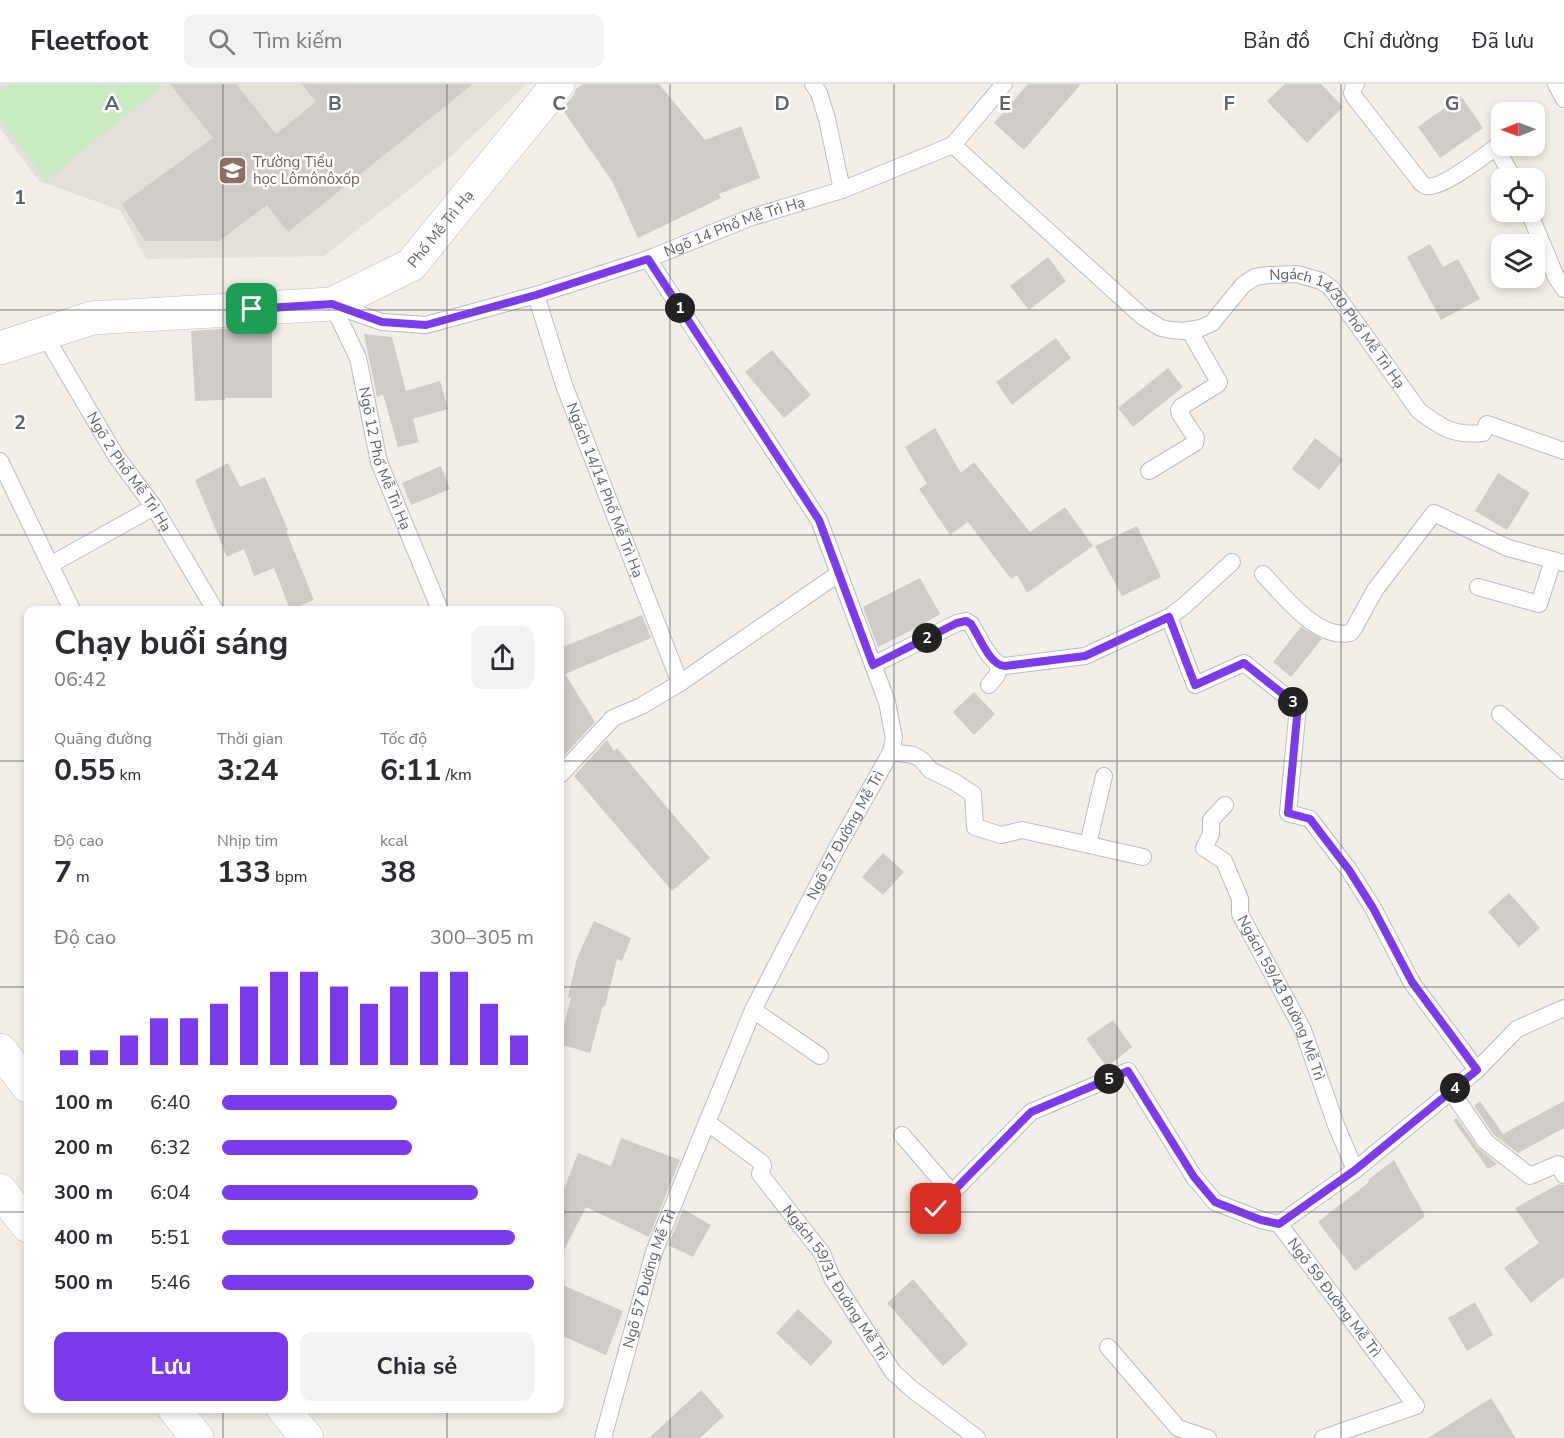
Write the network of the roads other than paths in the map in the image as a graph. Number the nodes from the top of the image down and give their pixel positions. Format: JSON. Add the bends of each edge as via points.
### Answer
{"nodes":[{"id":1,"x":558,"y":84,"type":"edge"},
{"id":2,"x":1004,"y":84,"type":"edge"},
{"id":3,"x":1356,"y":84,"type":"edge"},
{"id":4,"x":1556,"y":84,"type":"edge"},
{"id":5,"x":812,"y":85,"type":"edge"},
{"id":6,"x":1564,"y":99,"type":"edge"},
{"id":7,"x":953,"y":145,"type":"junction"},
{"id":8,"x":1508,"y":168,"type":"edge"},
{"id":9,"x":842,"y":190,"type":"junction"},
{"id":10,"x":1533,"y":222,"type":"edge"},
{"id":11,"x":648,"y":259,"type":"junction"},
{"id":12,"x":1564,"y":289,"type":"edge"},
{"id":13,"x":536,"y":295,"type":"junction"},
{"id":14,"x":332,"y":304,"type":"junction"},
{"id":15,"x":1189,"y":330,"type":"junction"},
{"id":16,"x":44,"y":333,"type":"junction"},
{"id":17,"x":0,"y":348,"type":"edge"},
{"id":18,"x":1564,"y":451,"type":"edge"},
{"id":19,"x":0,"y":461,"type":"edge"},
{"id":20,"x":1149,"y":471,"type":"dead end"},
{"id":21,"x":154,"y":507,"type":"junction"},
{"id":22,"x":1232,"y":562,"type":"dead end"},
{"id":23,"x":1558,"y":562,"type":"edge"},
{"id":24,"x":50,"y":565,"type":"junction"},
{"id":25,"x":838,"y":574,"type":"junction"},
{"id":26,"x":1263,"y":574,"type":"dead end"},
{"id":27,"x":1478,"y":587,"type":"dead end"},
{"id":28,"x":70,"y":606,"type":"edge"},
{"id":29,"x":213,"y":606,"type":"edge"},
{"id":30,"x":438,"y":606,"type":"edge"},
{"id":31,"x":1169,"y":617,"type":"junction"},
{"id":32,"x":873,"y":665,"type":"junction"},
{"id":33,"x":999,"y":666,"type":"junction"},
{"id":34,"x":680,"y":683,"type":"junction"},
{"id":35,"x":990,"y":685,"type":"dead end"},
{"id":36,"x":1500,"y":714,"type":"dead end"},
{"id":37,"x":891,"y":752,"type":"junction"},
{"id":38,"x":564,"y":770,"type":"edge"},
{"id":39,"x":1564,"y":771,"type":"edge"},
{"id":40,"x":1104,"y":776,"type":"dead end"},
{"id":41,"x":1225,"y":805,"type":"dead end"},
{"id":42,"x":1088,"y":844,"type":"junction"},
{"id":43,"x":1143,"y":857,"type":"dead end"},
{"id":44,"x":1564,"y":1008,"type":"edge"},
{"id":45,"x":753,"y":1010,"type":"junction"},
{"id":46,"x":0,"y":1050,"type":"edge"},
{"id":47,"x":820,"y":1056,"type":"dead end"},
{"id":48,"x":1477,"y":1070,"type":"junction"},
{"id":49,"x":24,"y":1081,"type":"edge"},
{"id":50,"x":1451,"y":1091,"type":"junction"},
{"id":51,"x":707,"y":1122,"type":"junction"},
{"id":52,"x":902,"y":1136,"type":"dead end"},
{"id":53,"x":1355,"y":1170,"type":"junction"},
{"id":54,"x":1564,"y":1175,"type":"edge"},
{"id":55,"x":952,"y":1193,"type":"junction"},
{"id":56,"x":2,"y":1195,"type":"edge"},
{"id":57,"x":936,"y":1209,"type":"dead end"},
{"id":58,"x":24,"y":1221,"type":"edge"},
{"id":59,"x":1279,"y":1224,"type":"junction"},
{"id":60,"x":1108,"y":1347,"type":"dead end"},
{"id":61,"x":178,"y":1413,"type":"edge"},
{"id":62,"x":287,"y":1413,"type":"edge"},
{"id":63,"x":1175,"y":1433,"type":"edge"},
{"id":64,"x":197,"y":1438,"type":"edge"},
{"id":65,"x":307,"y":1438,"type":"edge"},
{"id":66,"x":603,"y":1438,"type":"edge"},
{"id":67,"x":977,"y":1438,"type":"edge"},
{"id":68,"x":1208,"y":1438,"type":"edge"},
{"id":69,"x":1323,"y":1438,"type":"edge"}],
"edges":[{"from":1,"to":14,"type":"street","name":"Phố Mễ Trì Hạ","via":[[411,265]]},
{"from":2,"to":7,"type":"lane","name":"Ngõ 14 Phố Mễ Trì Hạ"},
{"from":3,"to":8,"type":"lane","via":[[1352,93],[1355,98],[1425,186],[1445,182],[1496,147]]},
{"from":4,"to":6,"type":"lane"},
{"from":5,"to":9,"type":"lane","via":[[819,93],[827,119]]},
{"from":7,"to":9,"type":"lane","name":"Ngõ 14 Phố Mễ Trì Hạ"},
{"from":7,"to":15,"type":"lane","name":"Ngách 14/30 Phố Mễ Trì Hạ","via":[[1143,317],[1161,328]]},
{"from":9,"to":11,"type":"lane","name":"Ngõ 14 Phố Mễ Trì Hạ","via":[[748,218]]},
{"from":10,"to":12,"type":"lane"},
{"from":11,"to":13,"type":"lane","name":"Ngõ 14 Phố Mễ Trì Hạ"},
{"from":11,"to":25,"type":"lane","name":"Ngõ 57 Đường Mễ Trì","via":[[819,520]]},
{"from":13,"to":14,"type":"lane","name":"Ngõ 14 Phố Mễ Trì Hạ","via":[[426,325],[382,322]]},
{"from":13,"to":34,"type":"lane","name":"Ngách 14/14 Phố Mễ Trì Hạ","via":[[564,385]]},
{"from":14,"to":16,"type":"street","name":"Phố Mễ Trì Hạ","via":[[92,318]]},
{"from":14,"to":30,"type":"lane","name":"Ngõ 12 Phố Mễ Trì Hạ","via":[[358,358],[379,462]]},
{"from":15,"to":18,"type":"lane","name":"Ngách 14/30 Phố Mễ Trì Hạ","via":[[1212,323],[1243,285],[1255,277],[1297,274],[1321,281],[1331,288],[1419,411],[1434,423],[1468,434],[1483,433],[1487,424]]},
{"from":15,"to":20,"type":"lane","via":[[1219,382],[1179,410],[1196,438],[1195,443]]},
{"from":16,"to":17,"type":"street","name":"Phố Mễ Trì Hạ"},
{"from":16,"to":21,"type":"lane","name":"Ngõ 2 Phố Mễ Trì Hạ","via":[[117,456]]},
{"from":19,"to":24,"type":"lane"},
{"from":21,"to":24,"type":"lane"},
{"from":21,"to":29,"type":"lane","name":"Ngõ 2 Phố Mễ Trì Hạ"},
{"from":22,"to":31,"type":"lane"},
{"from":23,"to":26,"type":"lane","via":[[1508,548],[1434,513],[1375,590],[1353,630],[1340,634],[1323,629],[1297,610]]},
{"from":23,"to":27,"type":"lane","via":[[1539,604]]},
{"from":24,"to":28,"type":"lane"},
{"from":25,"to":32,"type":"lane","name":"Ngõ 57 Đường Mễ Trì"},
{"from":25,"to":34,"type":"lane"},
{"from":31,"to":33,"type":"lane","via":[[1085,656]]},
{"from":31,"to":48,"type":"lane","via":[[1195,685],[1244,663],[1298,706],[1288,813],[1310,819],[1349,870],[1412,982]]},
{"from":32,"to":33,"type":"lane","via":[[966,621]]},
{"from":32,"to":37,"type":"lane","name":"Ngõ 57 Đường Mễ Trì","via":[[889,711],[894,738]]},
{"from":33,"to":35,"type":"lane"},
{"from":34,"to":38,"type":"lane","via":[[613,718]]},
{"from":36,"to":39,"type":"lane"},
{"from":37,"to":42,"type":"lane","via":[[914,755],[930,770],[973,794],[975,826],[1001,835],[1022,830]]},
{"from":37,"to":45,"type":"lane","name":"Ngõ 57 Đường Mễ Trì"},
{"from":40,"to":42,"type":"lane"},
{"from":41,"to":53,"type":"lane","name":"Ngách 59/43 Đường Mễ Trì","via":[[1211,820],[1211,834],[1204,848],[1224,861],[1240,899],[1240,914],[1303,1030]]},
{"from":42,"to":43,"type":"lane"},
{"from":44,"to":48,"type":"lane","name":"Ngõ 59 Đường Mễ Trì","via":[[1517,1029]]},
{"from":45,"to":47,"type":"lane"},
{"from":45,"to":51,"type":"lane","name":"Ngõ 57 Đường Mễ Trì"},
{"from":46,"to":49,"type":"street"},
{"from":48,"to":50,"type":"lane","name":"Ngõ 59 Đường Mễ Trì"},
{"from":50,"to":53,"type":"lane","name":"Ngõ 59 Đường Mễ Trì"},
{"from":50,"to":54,"type":"lane","via":[[1486,1142],[1530,1176],[1558,1164]]},
{"from":51,"to":66,"type":"lane","name":"Ngõ 57 Đường Mễ Trì","via":[[654,1252]]},
{"from":51,"to":67,"type":"lane","name":"Ngách 59/31 Đường Mễ Trì","via":[[762,1163],[759,1174],[822,1253],[832,1278],[893,1372]]},
{"from":52,"to":55,"type":"lane"},
{"from":53,"to":59,"type":"lane","name":"Ngõ 59 Đường Mễ Trì"},
{"from":55,"to":57,"type":"lane"},
{"from":55,"to":59,"type":"lane","via":[[1031,1112],[1128,1071],[1194,1177],[1215,1202]]},
{"from":56,"to":58,"type":"street"},
{"from":59,"to":69,"type":"lane","name":"Ngõ 59 Đường Mễ Trì","via":[[1416,1406]]},
{"from":60,"to":63,"type":"lane"},
{"from":61,"to":64,"type":"street"},
{"from":62,"to":65,"type":"street"},
{"from":63,"to":68,"type":"lane"}]}
